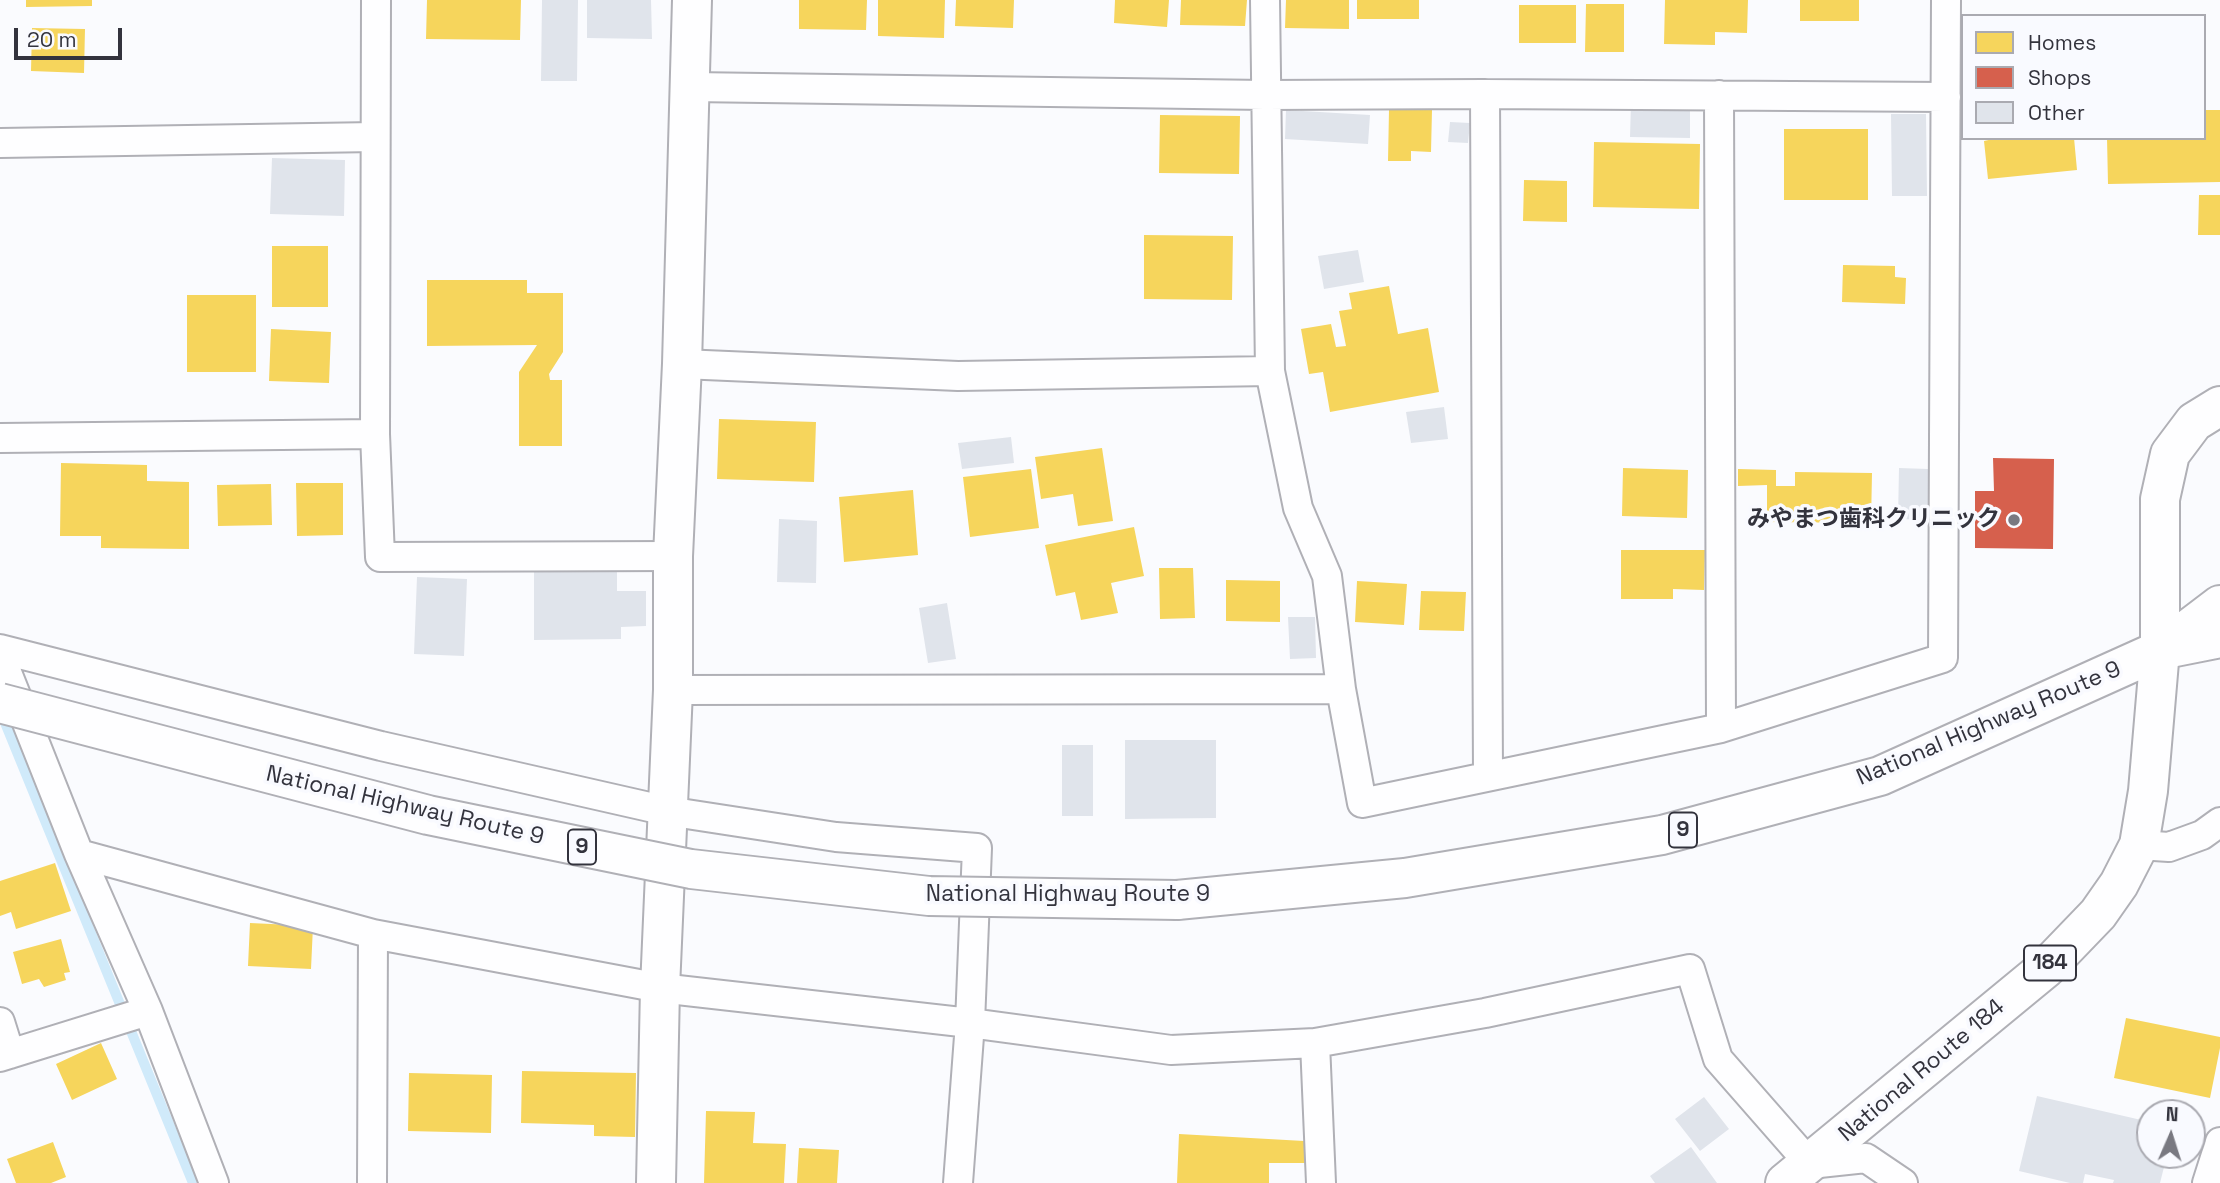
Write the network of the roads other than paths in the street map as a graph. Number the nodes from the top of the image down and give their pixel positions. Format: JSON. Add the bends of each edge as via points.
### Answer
{"nodes":[{"id":1,"x":376,"y":0,"type":"edge"},
{"id":2,"x":692,"y":0,"type":"edge"},
{"id":3,"x":1265,"y":0,"type":"edge"},
{"id":4,"x":1946,"y":0,"type":"edge"},
{"id":5,"x":691,"y":87,"type":"junction"},
{"id":6,"x":1485,"y":94,"type":"junction"},
{"id":7,"x":1265,"y":95,"type":"junction"},
{"id":8,"x":1719,"y":95,"type":"junction"},
{"id":9,"x":1946,"y":97,"type":"junction"},
{"id":10,"x":375,"y":137,"type":"junction"},
{"id":11,"x":0,"y":143,"type":"edge"},
{"id":12,"x":682,"y":364,"type":"junction"},
{"id":13,"x":1270,"y":371,"type":"junction"},
{"id":14,"x":2220,"y":406,"type":"edge"},
{"id":15,"x":374,"y":434,"type":"junction"},
{"id":16,"x":0,"y":438,"type":"edge"},
{"id":17,"x":673,"y":556,"type":"junction"},
{"id":18,"x":2220,"y":605,"type":"edge"},
{"id":19,"x":2220,"y":638,"type":"edge"},
{"id":20,"x":0,"y":649,"type":"edge"},
{"id":21,"x":2160,"y":650,"type":"junction"},
{"id":22,"x":0,"y":655,"type":"edge"},
{"id":23,"x":1341,"y":689,"type":"junction"},
{"id":24,"x":673,"y":690,"type":"junction"},
{"id":25,"x":0,"y":704,"type":"edge"},
{"id":26,"x":1721,"y":728,"type":"junction"},
{"id":27,"x":1488,"y":775,"type":"junction"},
{"id":28,"x":667,"y":811,"type":"junction"},
{"id":29,"x":2220,"y":822,"type":"edge"},
{"id":30,"x":2139,"y":845,"type":"junction"},
{"id":31,"x":79,"y":854,"type":"junction"},
{"id":32,"x":373,"y":934,"type":"junction"},
{"id":33,"x":660,"y":988,"type":"junction"},
{"id":34,"x":148,"y":1011,"type":"junction"},
{"id":35,"x":0,"y":1022,"type":"edge"},
{"id":36,"x":970,"y":1023,"type":"junction"},
{"id":37,"x":1315,"y":1043,"type":"junction"},
{"id":38,"x":5,"y":1055,"type":"edge"},
{"id":39,"x":2220,"y":1142,"type":"edge"},
{"id":40,"x":1797,"y":1173,"type":"edge"},
{"id":41,"x":214,"y":1183,"type":"edge"},
{"id":42,"x":372,"y":1183,"type":"edge"},
{"id":43,"x":656,"y":1183,"type":"edge"},
{"id":44,"x":958,"y":1183,"type":"edge"},
{"id":45,"x":1321,"y":1183,"type":"edge"},
{"id":46,"x":1903,"y":1183,"type":"edge"},
{"id":47,"x":2207,"y":1183,"type":"edge"}],
"edges":[{"from":1,"to":10,"type":"street"},
{"from":2,"to":5,"type":"main road"},
{"from":3,"to":7,"type":"street"},
{"from":4,"to":9,"type":"street"},
{"from":5,"to":7,"type":"street"},
{"from":5,"to":12,"type":"main road"},
{"from":6,"to":7,"type":"street"},
{"from":6,"to":8,"type":"street"},
{"from":6,"to":27,"type":"street"},
{"from":7,"to":13,"type":"street"},
{"from":8,"to":9,"type":"street"},
{"from":8,"to":26,"type":"street"},
{"from":9,"to":26,"type":"street","via":[[1943,658]]},
{"from":10,"to":11,"type":"street"},
{"from":10,"to":15,"type":"street"},
{"from":12,"to":13,"type":"street","via":[[958,376]]},
{"from":12,"to":17,"type":"main road"},
{"from":13,"to":23,"type":"street","via":[[1298,508],[1327,576]]},
{"from":14,"to":21,"type":"main road","name":"National Route 184","via":[[2194,422],[2170,454],[2160,499]]},
{"from":15,"to":16,"type":"street"},
{"from":15,"to":17,"type":"street","via":[[380,557]]},
{"from":17,"to":24,"type":"main road"},
{"from":18,"to":21,"type":"main road","name":"National Highway Route 9","number":"9"},
{"from":19,"to":21,"type":"main road","name":"National Highway Route 9","number":"9"},
{"from":20,"to":28,"type":"street","via":[[381,746]]},
{"from":21,"to":25,"type":"main road","name":"National Highway Route 9","number":"9","bridge":true,"via":[[1880,776],[1662,835],[1405,878],[1177,900],[929,896],[691,869],[428,815]]},
{"from":21,"to":30,"type":"main road","name":"National Route 184","number":"184"},
{"from":22,"to":31,"type":"street"},
{"from":23,"to":24,"type":"street"},
{"from":23,"to":27,"type":"street","via":[[1362,803]]},
{"from":24,"to":28,"type":"main road"},
{"from":26,"to":27,"type":"street"},
{"from":28,"to":33,"type":"main road"},
{"from":28,"to":36,"type":"street","via":[[836,837],[977,848]]},
{"from":29,"to":30,"type":"street","via":[[2202,835],[2169,847]]},
{"from":30,"to":40,"type":"main road","name":"National Route 184","number":"184","via":[[2098,914],[2046,968]]},
{"from":31,"to":32,"type":"street"},
{"from":31,"to":34,"type":"street"},
{"from":32,"to":33,"type":"street"},
{"from":32,"to":42,"type":"street"},
{"from":33,"to":36,"type":"street"},
{"from":33,"to":43,"type":"main road"},
{"from":34,"to":38,"type":"street"},
{"from":34,"to":41,"type":"street"},
{"from":35,"to":38,"type":"street"},
{"from":36,"to":37,"type":"street","via":[[1171,1051]]},
{"from":36,"to":44,"type":"street"},
{"from":37,"to":40,"type":"street","via":[[1690,969],[1718,1059]]},
{"from":37,"to":45,"type":"street"},
{"from":39,"to":47,"type":"street"},
{"from":40,"to":46,"type":"street","via":[[1866,1158]]}]}
